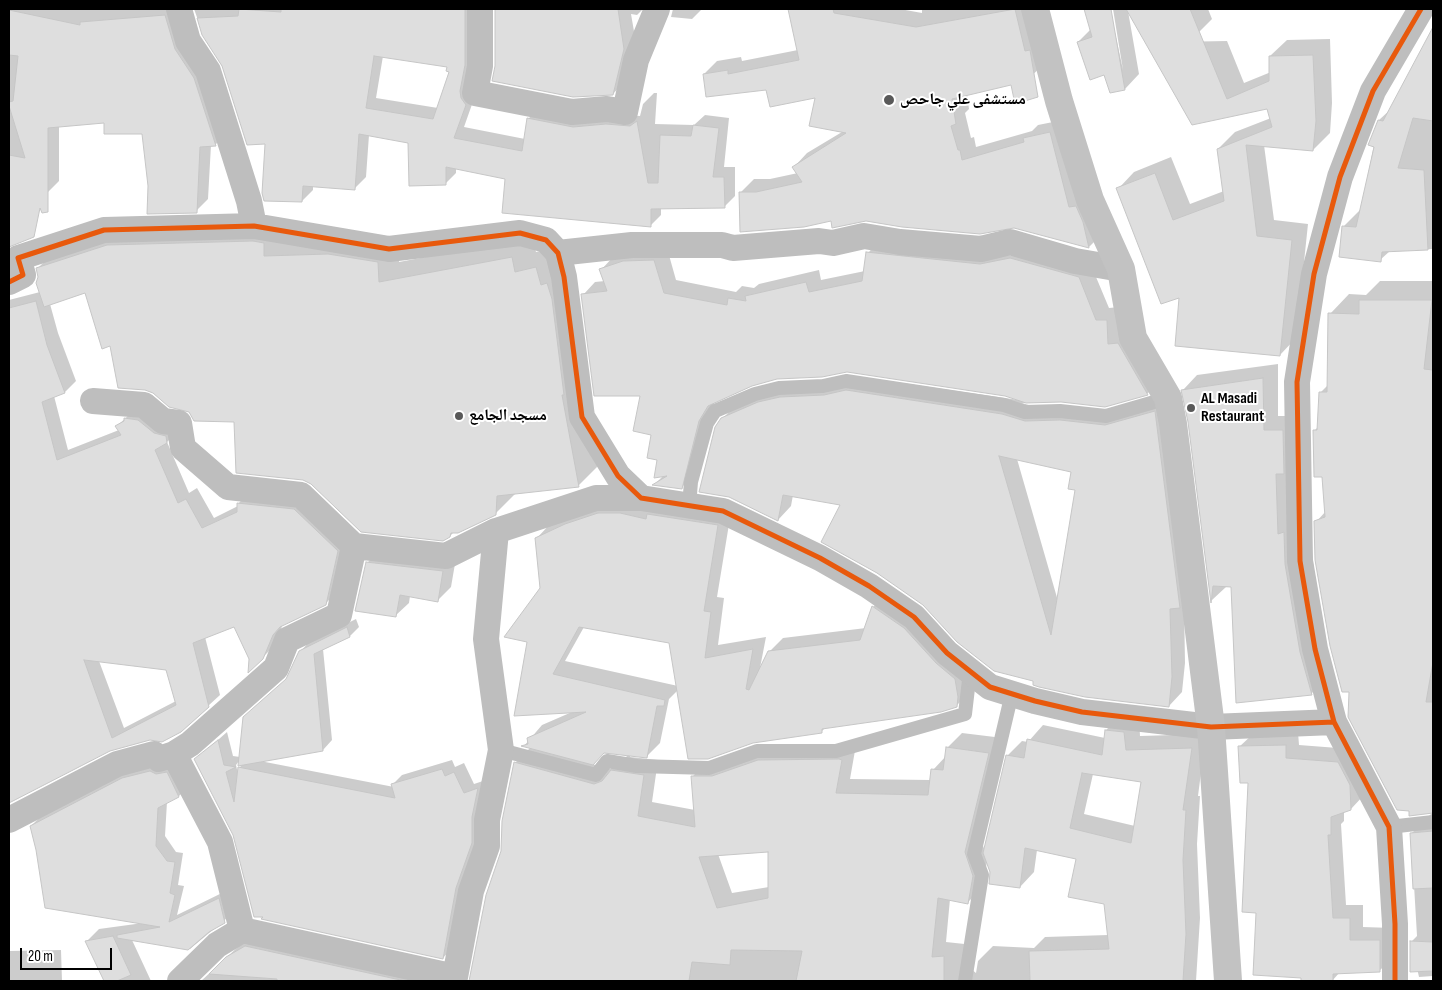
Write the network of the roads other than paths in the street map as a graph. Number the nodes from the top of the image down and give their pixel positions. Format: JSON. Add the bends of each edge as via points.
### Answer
{"nodes":[{"id":1,"x":179,"y":9,"type":"edge"},
{"id":2,"x":480,"y":9,"type":"edge"},
{"id":3,"x":657,"y":9,"type":"edge"},
{"id":4,"x":1035,"y":9,"type":"edge"},
{"id":5,"x":1421,"y":9,"type":"edge"},
{"id":6,"x":254,"y":226,"type":"junction"},
{"id":7,"x":558,"y":253,"type":"junction"},
{"id":8,"x":1121,"y":269,"type":"junction"},
{"id":9,"x":9,"y":282,"type":"edge"},
{"id":10,"x":1168,"y":398,"type":"junction"},
{"id":11,"x":94,"y":401,"type":"dead end"},
{"id":12,"x":641,"y":498,"type":"junction"},
{"id":13,"x":688,"y":506,"type":"junction"},
{"id":14,"x":496,"y":531,"type":"junction"},
{"id":15,"x":354,"y":546,"type":"junction"},
{"id":16,"x":970,"y":671,"type":"junction"},
{"id":17,"x":1012,"y":693,"type":"junction"},
{"id":18,"x":1334,"y":722,"type":"junction"},
{"id":19,"x":1211,"y":727,"type":"junction"},
{"id":20,"x":501,"y":750,"type":"junction"},
{"id":21,"x":174,"y":754,"type":"junction"},
{"id":22,"x":9,"y":820,"type":"edge"},
{"id":23,"x":1433,"y":822,"type":"edge"},
{"id":24,"x":1389,"y":827,"type":"junction"},
{"id":25,"x":242,"y":930,"type":"junction"},
{"id":26,"x":413,"y":974,"type":"edge"},
{"id":27,"x":180,"y":981,"type":"edge"},
{"id":28,"x":965,"y":981,"type":"edge"},
{"id":29,"x":1228,"y":981,"type":"edge"},
{"id":30,"x":1394,"y":981,"type":"edge"}],
"edges":[{"from":1,"to":6,"type":"street","via":[[188,41],[208,71]]},
{"from":2,"to":3,"type":"street","via":[[480,66],[475,93],[572,112],[607,109],[625,112],[636,60]]},
{"from":4,"to":8,"type":"main road","via":[[1090,200]]},
{"from":5,"to":18,"type":"street","via":[[1373,91],[1340,176],[1314,274],[1297,382],[1300,561],[1315,649]]},
{"from":6,"to":7,"type":"street","via":[[389,249],[520,233],[546,240]]},
{"from":6,"to":9,"type":"street","via":[[104,230],[18,258],[23,275]]},
{"from":7,"to":8,"type":"street","via":[[632,245],[722,245],[733,248],[819,241],[833,243],[864,236],[981,250],[1010,242]]},
{"from":7,"to":12,"type":"street","via":[[564,276],[582,417],[618,476]]},
{"from":8,"to":10,"type":"main road","via":[[1133,338]]},
{"from":10,"to":13,"type":"lane","via":[[1106,416],[1060,411],[1024,412],[1004,405],[846,381],[823,386],[779,388],[715,411],[707,423],[690,482]]},
{"from":10,"to":19,"type":"main road"},
{"from":11,"to":15,"type":"street","via":[[144,405],[163,421],[179,423],[183,448],[228,487],[301,496]]},
{"from":12,"to":13,"type":"street"},
{"from":12,"to":14,"type":"street","via":[[596,498]]},
{"from":13,"to":16,"type":"street","via":[[723,511],[820,558],[869,586],[914,617],[947,653]]},
{"from":14,"to":15,"type":"street","via":[[446,556]]},
{"from":14,"to":20,"type":"street","via":[[486,639]]},
{"from":15,"to":21,"type":"street","via":[[339,614],[287,640],[276,668],[190,744]]},
{"from":16,"to":17,"type":"street","via":[[990,686]]},
{"from":16,"to":20,"type":"lane","via":[[965,714],[836,751],[756,751],[709,768],[637,766],[607,761],[596,774]]},
{"from":17,"to":19,"type":"street","via":[[1082,712]]},
{"from":17,"to":28,"type":"lane","via":[[974,854],[982,875]]},
{"from":18,"to":19,"type":"street"},
{"from":18,"to":24,"type":"street"},
{"from":19,"to":29,"type":"main road"},
{"from":20,"to":26,"type":"street","via":[[487,820],[487,846],[471,891],[455,977]]},
{"from":21,"to":22,"type":"street","via":[[159,759],[154,754],[117,764]]},
{"from":21,"to":25,"type":"street","via":[[220,842]]},
{"from":23,"to":24,"type":"lane"},
{"from":24,"to":30,"type":"street","via":[[1395,924]]},
{"from":25,"to":26,"type":"street"},
{"from":25,"to":27,"type":"street","via":[[217,945]]}]}
